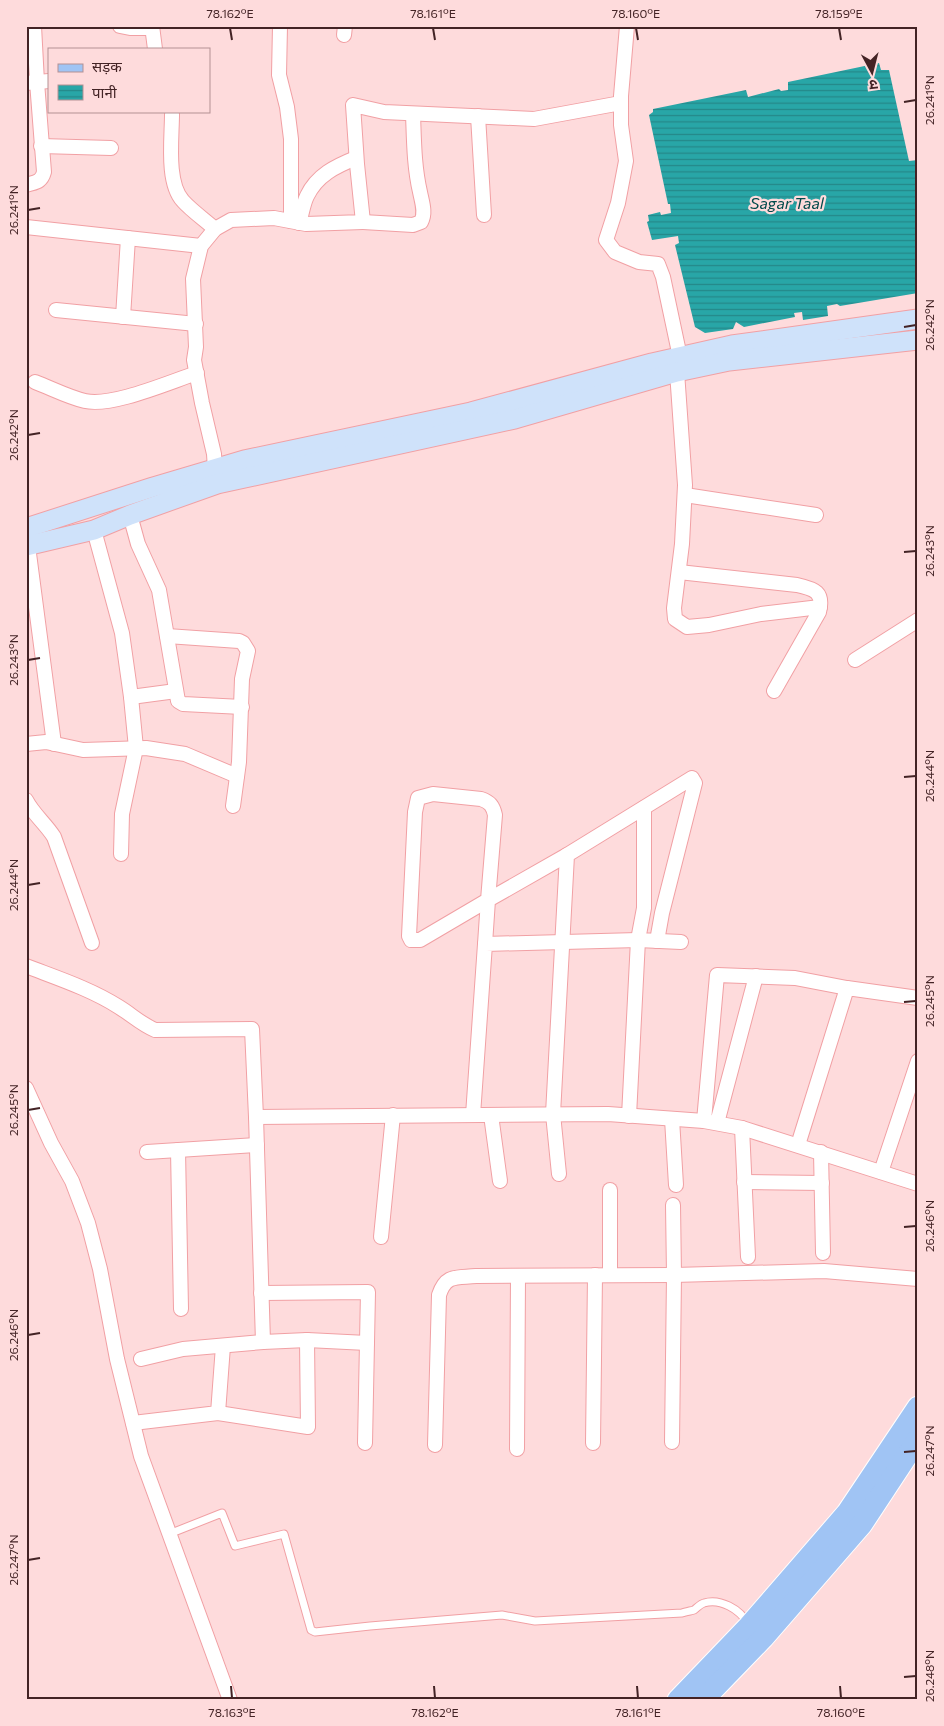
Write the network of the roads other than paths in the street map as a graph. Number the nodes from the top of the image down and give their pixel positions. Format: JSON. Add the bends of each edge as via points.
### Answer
{"nodes":[{"id":1,"x":34,"y":26,"type":"edge"},
{"id":2,"x":120,"y":26,"type":"edge"},
{"id":3,"x":280,"y":26,"type":"edge"},
{"id":4,"x":627,"y":26,"type":"edge"},
{"id":5,"x":152,"y":27,"type":"edge"},
{"id":6,"x":155,"y":48,"type":"edge"},
{"id":7,"x":37,"y":82,"type":"edge"},
{"id":8,"x":621,"y":103,"type":"junction"},
{"id":9,"x":172,"y":114,"type":"dead end"},
{"id":10,"x":413,"y":114,"type":"junction"},
{"id":11,"x":478,"y":116,"type":"junction"},
{"id":12,"x":41,"y":146,"type":"junction"},
{"id":13,"x":111,"y":148,"type":"dead end"},
{"id":14,"x":356,"y":158,"type":"junction"},
{"id":15,"x":26,"y":185,"type":"edge"},
{"id":16,"x":484,"y":215,"type":"dead end"},
{"id":17,"x":295,"y":222,"type":"junction"},
{"id":18,"x":363,"y":222,"type":"junction"},
{"id":19,"x":26,"y":227,"type":"edge"},
{"id":20,"x":215,"y":229,"type":"junction"},
{"id":21,"x":128,"y":238,"type":"junction"},
{"id":22,"x":201,"y":246,"type":"junction"},
{"id":23,"x":56,"y":310,"type":"dead end"},
{"id":24,"x":123,"y":317,"type":"junction"},
{"id":25,"x":918,"y":319,"type":"edge"},
{"id":26,"x":196,"y":324,"type":"junction"},
{"id":27,"x":918,"y":340,"type":"edge"},
{"id":28,"x":679,"y":364,"type":"junction"},
{"id":29,"x":196,"y":373,"type":"junction"},
{"id":30,"x":35,"y":382,"type":"dead end"},
{"id":31,"x":215,"y":469,"type":"junction"},
{"id":32,"x":685,"y":495,"type":"junction"},
{"id":33,"x":130,"y":515,"type":"junction"},
{"id":34,"x":816,"y":515,"type":"dead end"},
{"id":35,"x":94,"y":530,"type":"junction"},
{"id":36,"x":27,"y":540,"type":"edge"},
{"id":37,"x":679,"y":572,"type":"junction"},
{"id":38,"x":820,"y":607,"type":"junction"},
{"id":39,"x":918,"y":620,"type":"edge"},
{"id":40,"x":167,"y":636,"type":"junction"},
{"id":41,"x":855,"y":660,"type":"dead end"},
{"id":42,"x":176,"y":691,"type":"junction"},
{"id":43,"x":774,"y":691,"type":"dead end"},
{"id":44,"x":131,"y":697,"type":"junction"},
{"id":45,"x":242,"y":707,"type":"junction"},
{"id":46,"x":26,"y":744,"type":"edge"},
{"id":47,"x":54,"y":744,"type":"junction"},
{"id":48,"x":136,"y":748,"type":"junction"},
{"id":49,"x":237,"y":776,"type":"junction"},
{"id":50,"x":26,"y":800,"type":"edge"},
{"id":51,"x":233,"y":806,"type":"dead end"},
{"id":52,"x":644,"y":808,"type":"junction"},
{"id":53,"x":121,"y":854,"type":"dead end"},
{"id":54,"x":567,"y":855,"type":"junction"},
{"id":55,"x":488,"y":900,"type":"junction"},
{"id":56,"x":638,"y":940,"type":"junction"},
{"id":57,"x":563,"y":941,"type":"junction"},
{"id":58,"x":657,"y":941,"type":"junction"},
{"id":59,"x":681,"y":942,"type":"dead end"},
{"id":60,"x":92,"y":943,"type":"dead end"},
{"id":61,"x":485,"y":944,"type":"junction"},
{"id":62,"x":26,"y":966,"type":"edge"},
{"id":63,"x":756,"y":976,"type":"junction"},
{"id":64,"x":847,"y":988,"type":"junction"},
{"id":65,"x":918,"y":998,"type":"edge"},
{"id":66,"x":918,"y":1061,"type":"edge"},
{"id":67,"x":26,"y":1088,"type":"edge"},
{"id":68,"x":553,"y":1114,"type":"junction"},
{"id":69,"x":393,"y":1115,"type":"junction"},
{"id":70,"x":473,"y":1115,"type":"junction"},
{"id":71,"x":491,"y":1115,"type":"junction"},
{"id":72,"x":629,"y":1116,"type":"junction"},
{"id":73,"x":256,"y":1117,"type":"junction"},
{"id":74,"x":672,"y":1119,"type":"junction"},
{"id":75,"x":710,"y":1122,"type":"junction"},
{"id":76,"x":742,"y":1128,"type":"junction"},
{"id":77,"x":257,"y":1145,"type":"junction"},
{"id":78,"x":798,"y":1145,"type":"junction"},
{"id":79,"x":178,"y":1150,"type":"junction"},
{"id":80,"x":147,"y":1152,"type":"dead end"},
{"id":81,"x":821,"y":1152,"type":"junction"},
{"id":82,"x":881,"y":1172,"type":"junction"},
{"id":83,"x":559,"y":1174,"type":"dead end"},
{"id":84,"x":500,"y":1181,"type":"dead end"},
{"id":85,"x":744,"y":1182,"type":"junction"},
{"id":86,"x":822,"y":1183,"type":"junction"},
{"id":87,"x":918,"y":1184,"type":"edge"},
{"id":88,"x":676,"y":1185,"type":"dead end"},
{"id":89,"x":610,"y":1190,"type":"dead end"},
{"id":90,"x":673,"y":1206,"type":"dead end"},
{"id":91,"x":381,"y":1237,"type":"dead end"},
{"id":92,"x":823,"y":1253,"type":"dead end"},
{"id":93,"x":748,"y":1257,"type":"dead end"},
{"id":94,"x":595,"y":1275,"type":"junction"},
{"id":95,"x":610,"y":1275,"type":"junction"},
{"id":96,"x":674,"y":1275,"type":"junction"},
{"id":97,"x":518,"y":1276,"type":"junction"},
{"id":98,"x":918,"y":1279,"type":"edge"},
{"id":99,"x":261,"y":1293,"type":"junction"},
{"id":100,"x":181,"y":1309,"type":"dead end"},
{"id":101,"x":307,"y":1340,"type":"junction"},
{"id":102,"x":262,"y":1342,"type":"junction"},
{"id":103,"x":367,"y":1344,"type":"junction"},
{"id":104,"x":223,"y":1346,"type":"junction"},
{"id":105,"x":141,"y":1359,"type":"dead end"},
{"id":106,"x":918,"y":1407,"type":"edge"},
{"id":107,"x":218,"y":1413,"type":"junction"},
{"id":108,"x":133,"y":1423,"type":"junction"},
{"id":109,"x":918,"y":1440,"type":"edge"},
{"id":110,"x":672,"y":1442,"type":"dead end"},
{"id":111,"x":365,"y":1443,"type":"dead end"},
{"id":112,"x":593,"y":1443,"type":"dead end"},
{"id":113,"x":435,"y":1445,"type":"dead end"},
{"id":114,"x":517,"y":1450,"type":"dead end"},
{"id":115,"x":169,"y":1534,"type":"junction"},
{"id":116,"x":756,"y":1632,"type":"junction"},
{"id":117,"x":230,"y":1700,"type":"edge"},
{"id":118,"x":678,"y":1700,"type":"edge"},
{"id":119,"x":703,"y":1700,"type":"edge"}],
"edges":[{"from":1,"to":7,"type":"street"},
{"from":2,"to":5,"type":"street"},
{"from":3,"to":17,"type":"street","via":[[279,75],[291,139]]},
{"from":4,"to":8,"type":"street"},
{"from":5,"to":6,"type":"street"},
{"from":7,"to":12,"type":"street"},
{"from":8,"to":11,"type":"street","via":[[534,119]]},
{"from":8,"to":28,"type":"street","via":[[626,162],[606,240],[615,252],[639,262],[658,264]]},
{"from":9,"to":20,"type":"street","via":[[172,175],[175,186],[182,200]]},
{"from":10,"to":11,"type":"street"},
{"from":10,"to":14,"type":"street","via":[[353,105]]},
{"from":10,"to":18,"type":"street","via":[[416,176],[424,217],[413,225]]},
{"from":11,"to":16,"type":"street"},
{"from":12,"to":13,"type":"street"},
{"from":12,"to":15,"type":"street","via":[[42,178]]},
{"from":14,"to":17,"type":"street","via":[[320,177],[306,196]]},
{"from":14,"to":18,"type":"street"},
{"from":17,"to":18,"type":"street"},
{"from":17,"to":20,"type":"street","via":[[274,218],[231,220]]},
{"from":19,"to":21,"type":"street"},
{"from":20,"to":22,"type":"street"},
{"from":21,"to":22,"type":"street"},
{"from":21,"to":24,"type":"street"},
{"from":22,"to":26,"type":"street","via":[[193,293]]},
{"from":23,"to":24,"type":"street"},
{"from":24,"to":26,"type":"street"},
{"from":25,"to":28,"type":"street","via":[[732,345]]},
{"from":26,"to":29,"type":"street"},
{"from":27,"to":28,"type":"street"},
{"from":28,"to":31,"type":"street"},
{"from":28,"to":32,"type":"street"},
{"from":28,"to":33,"type":"street","via":[[515,419],[217,484]]},
{"from":29,"to":30,"type":"street","via":[[105,401],[86,401]]},
{"from":29,"to":31,"type":"street"},
{"from":31,"to":36,"type":"street","via":[[153,487]]},
{"from":32,"to":34,"type":"street"},
{"from":32,"to":37,"type":"street"},
{"from":33,"to":35,"type":"street"},
{"from":33,"to":40,"type":"street","via":[[138,544],[160,590]]},
{"from":35,"to":36,"type":"street"},
{"from":35,"to":44,"type":"street","via":[[122,633]]},
{"from":36,"to":47,"type":"street"},
{"from":37,"to":38,"type":"street","via":[[804,586],[818,594],[822,602]]},
{"from":37,"to":38,"type":"street","via":[[675,619],[687,627]]},
{"from":38,"to":43,"type":"street"},
{"from":39,"to":41,"type":"street"},
{"from":40,"to":42,"type":"street"},
{"from":40,"to":45,"type":"street","via":[[243,643],[248,651],[242,679]]},
{"from":42,"to":44,"type":"street"},
{"from":42,"to":45,"type":"street","via":[[182,704]]},
{"from":44,"to":48,"type":"street"},
{"from":45,"to":49,"type":"street"},
{"from":46,"to":47,"type":"street"},
{"from":47,"to":48,"type":"street","via":[[83,750]]},
{"from":48,"to":49,"type":"street","via":[[185,754]]},
{"from":48,"to":53,"type":"street","via":[[122,814]]},
{"from":49,"to":51,"type":"street"},
{"from":50,"to":60,"type":"street","via":[[54,837]]},
{"from":52,"to":54,"type":"street"},
{"from":52,"to":56,"type":"street","via":[[644,908]]},
{"from":52,"to":58,"type":"street","via":[[692,778],[695,783]]},
{"from":54,"to":55,"type":"street"},
{"from":54,"to":57,"type":"street"},
{"from":55,"to":55,"type":"street","via":[[420,940],[411,940],[414,822],[418,798],[433,794],[481,799],[493,807]]},
{"from":55,"to":61,"type":"street"},
{"from":56,"to":57,"type":"street"},
{"from":56,"to":58,"type":"street"},
{"from":56,"to":72,"type":"street"},
{"from":57,"to":61,"type":"street"},
{"from":57,"to":68,"type":"street"},
{"from":58,"to":59,"type":"street"},
{"from":61,"to":70,"type":"street"},
{"from":62,"to":73,"type":"street","via":[[71,983],[155,1030],[252,1029]]},
{"from":63,"to":64,"type":"street","via":[[795,978]]},
{"from":63,"to":75,"type":"street"},
{"from":63,"to":75,"type":"street","via":[[717,974]]},
{"from":64,"to":65,"type":"street"},
{"from":64,"to":78,"type":"street"},
{"from":66,"to":82,"type":"street"},
{"from":67,"to":108,"type":"street","via":[[72,1181],[88,1223]]},
{"from":68,"to":71,"type":"street"},
{"from":68,"to":72,"type":"street"},
{"from":68,"to":83,"type":"street"},
{"from":69,"to":70,"type":"street"},
{"from":69,"to":73,"type":"street"},
{"from":69,"to":91,"type":"street"},
{"from":70,"to":71,"type":"street"},
{"from":71,"to":84,"type":"street"},
{"from":72,"to":74,"type":"street"},
{"from":73,"to":77,"type":"street"},
{"from":74,"to":75,"type":"street"},
{"from":74,"to":88,"type":"street"},
{"from":75,"to":76,"type":"street"},
{"from":76,"to":78,"type":"street"},
{"from":76,"to":85,"type":"street"},
{"from":77,"to":79,"type":"street"},
{"from":77,"to":99,"type":"street"},
{"from":78,"to":81,"type":"street"},
{"from":79,"to":80,"type":"street"},
{"from":79,"to":100,"type":"street"},
{"from":81,"to":82,"type":"street"},
{"from":81,"to":86,"type":"street"},
{"from":82,"to":87,"type":"street"},
{"from":85,"to":86,"type":"street"},
{"from":85,"to":93,"type":"street"},
{"from":86,"to":92,"type":"street"},
{"from":89,"to":95,"type":"street"},
{"from":90,"to":96,"type":"street"},
{"from":94,"to":95,"type":"street"},
{"from":94,"to":97,"type":"street"},
{"from":94,"to":112,"type":"street"},
{"from":95,"to":96,"type":"street"},
{"from":96,"to":98,"type":"street","via":[[824,1271]]},
{"from":96,"to":110,"type":"street"},
{"from":97,"to":113,"type":"street","via":[[476,1276],[447,1280],[442,1284],[439,1295]]},
{"from":97,"to":114,"type":"street"},
{"from":99,"to":102,"type":"street"},
{"from":99,"to":103,"type":"street","via":[[368,1292]]},
{"from":101,"to":102,"type":"street"},
{"from":101,"to":103,"type":"street"},
{"from":101,"to":107,"type":"street","via":[[308,1427]]},
{"from":102,"to":104,"type":"street"},
{"from":103,"to":111,"type":"street"},
{"from":104,"to":105,"type":"street","via":[[183,1349]]},
{"from":104,"to":107,"type":"street"},
{"from":106,"to":116,"type":"main road","via":[[847,1513]]},
{"from":107,"to":108,"type":"street"},
{"from":108,"to":115,"type":"street","via":[[141,1456]]},
{"from":109,"to":116,"type":"main road","via":[[862,1524]]},
{"from":115,"to":116,"type":"lane","via":[[222,1513],[235,1546],[284,1534],[311,1630],[315,1632],[502,1615],[535,1621],[682,1613],[702,1603],[718,1602],[745,1617]]},
{"from":115,"to":117,"type":"street"},
{"from":116,"to":118,"type":"main road"},
{"from":116,"to":119,"type":"main road"}]}
